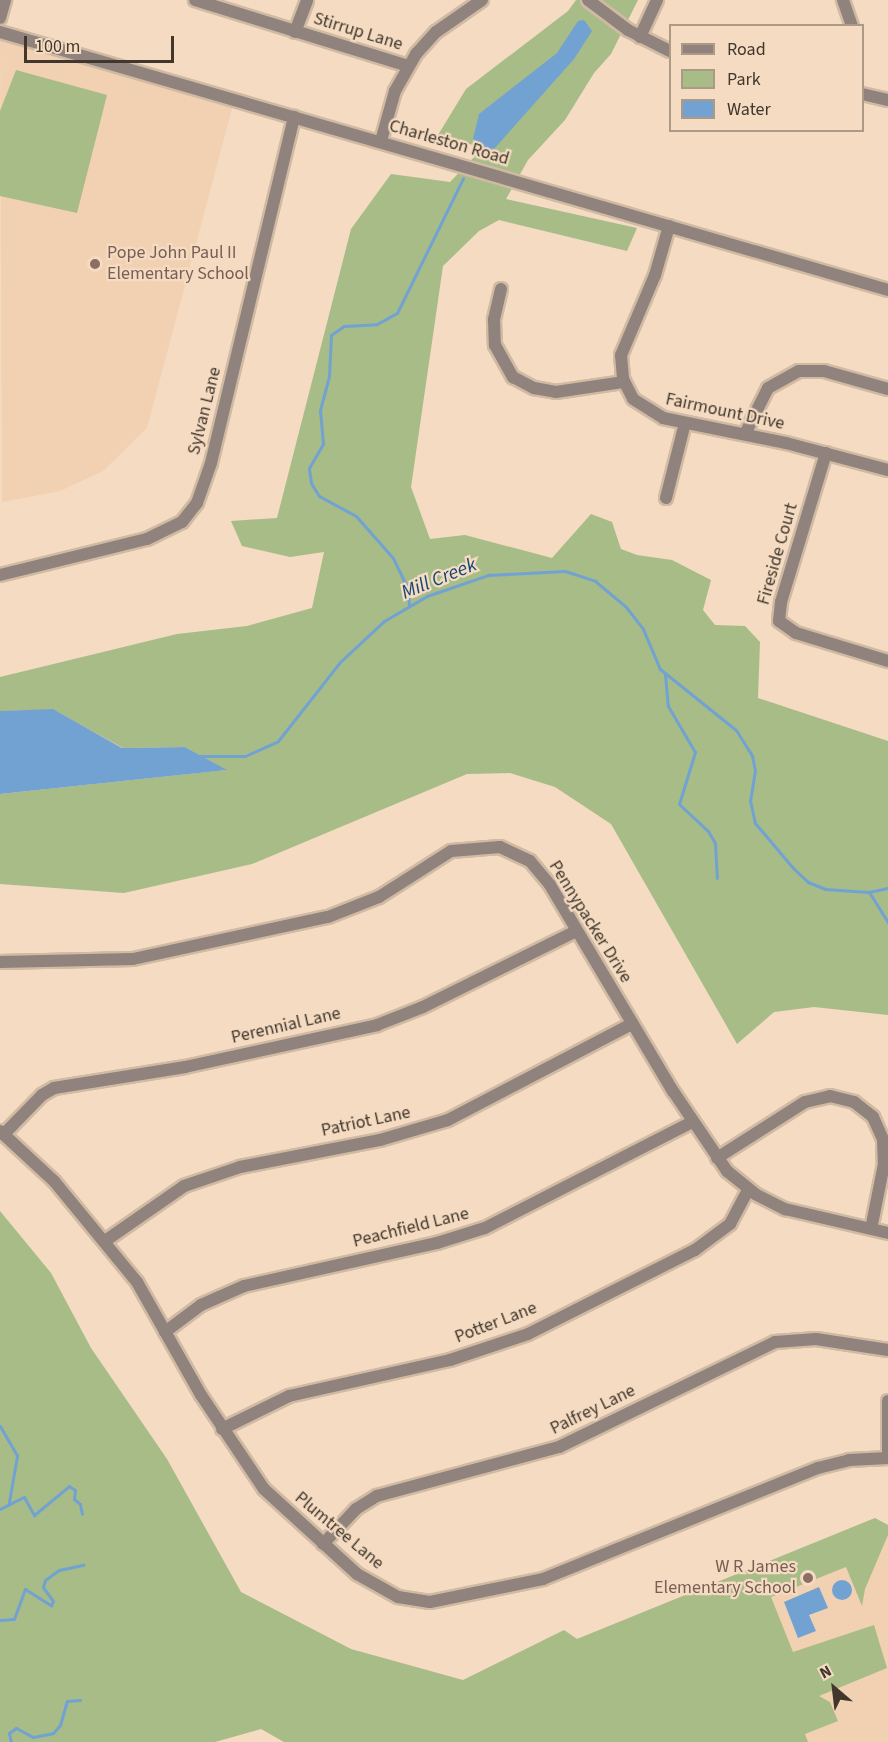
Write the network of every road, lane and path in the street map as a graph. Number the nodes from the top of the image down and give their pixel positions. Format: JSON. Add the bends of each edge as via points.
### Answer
{"nodes":[{"id":1,"x":5,"y":0,"type":"edge"},
{"id":2,"x":195,"y":0,"type":"edge"},
{"id":3,"x":306,"y":0,"type":"edge"},
{"id":4,"x":482,"y":0,"type":"edge"},
{"id":5,"x":588,"y":0,"type":"edge"},
{"id":6,"x":657,"y":0,"type":"edge"},
{"id":7,"x":843,"y":0,"type":"edge"},
{"id":8,"x":0,"y":18,"type":"edge"},
{"id":9,"x":851,"y":24,"type":"edge"},
{"id":10,"x":0,"y":32,"type":"edge"},
{"id":11,"x":295,"y":32,"type":"junction"},
{"id":12,"x":640,"y":37,"type":"junction"},
{"id":13,"x":669,"y":51,"type":"edge"},
{"id":14,"x":408,"y":66,"type":"junction"},
{"id":15,"x":864,"y":94,"type":"edge"},
{"id":16,"x":888,"y":100,"type":"edge"},
{"id":17,"x":294,"y":117,"type":"junction"},
{"id":18,"x":381,"y":141,"type":"junction"},
{"id":19,"x":669,"y":226,"type":"junction"},
{"id":20,"x":501,"y":289,"type":"dead end"},
{"id":21,"x":888,"y":290,"type":"edge"},
{"id":22,"x":624,"y":382,"type":"junction"},
{"id":23,"x":888,"y":389,"type":"edge"},
{"id":24,"x":685,"y":423,"type":"junction"},
{"id":25,"x":746,"y":434,"type":"junction"},
{"id":26,"x":826,"y":453,"type":"junction"},
{"id":27,"x":888,"y":470,"type":"edge"},
{"id":28,"x":666,"y":498,"type":"dead end"},
{"id":29,"x":0,"y":574,"type":"edge"},
{"id":30,"x":888,"y":661,"type":"edge"},
{"id":31,"x":576,"y":932,"type":"junction"},
{"id":32,"x":0,"y":962,"type":"edge"},
{"id":33,"x":632,"y":1024,"type":"junction"},
{"id":34,"x":692,"y":1122,"type":"junction"},
{"id":35,"x":2,"y":1133,"type":"edge"},
{"id":36,"x":717,"y":1158,"type":"junction"},
{"id":37,"x":749,"y":1189,"type":"junction"},
{"id":38,"x":871,"y":1229,"type":"junction"},
{"id":39,"x":888,"y":1233,"type":"edge"},
{"id":40,"x":105,"y":1241,"type":"junction"},
{"id":41,"x":165,"y":1332,"type":"junction"},
{"id":42,"x":888,"y":1350,"type":"edge"},
{"id":43,"x":888,"y":1401,"type":"edge"},
{"id":44,"x":222,"y":1429,"type":"junction"},
{"id":45,"x":888,"y":1456,"type":"edge"},
{"id":46,"x":323,"y":1544,"type":"junction"}],
"edges":[{"from":1,"to":8,"type":"street"},
{"from":2,"to":11,"type":"street","name":"Stirrup Lane"},
{"from":3,"to":11,"type":"street"},
{"from":4,"to":14,"type":"street","via":[[436,32]]},
{"from":5,"to":12,"type":"street"},
{"from":6,"to":12,"type":"street"},
{"from":7,"to":9,"type":"street"},
{"from":10,"to":17,"type":"street","name":"Charleston Road"},
{"from":11,"to":14,"type":"street","name":"Stirrup Lane"},
{"from":12,"to":13,"type":"street"},
{"from":14,"to":18,"type":"street"},
{"from":15,"to":16,"type":"street"},
{"from":17,"to":18,"type":"street","name":"Charleston Road"},
{"from":17,"to":29,"type":"street","name":"Sylvan Lane","via":[[211,463],[197,503],[182,522],[147,539]]},
{"from":18,"to":19,"type":"street","name":"Charleston Road"},
{"from":19,"to":21,"type":"street","name":"Charleston Road"},
{"from":19,"to":22,"type":"street","via":[[655,275],[624,343]]},
{"from":20,"to":22,"type":"street","via":[[494,320],[495,345],[513,376],[534,388],[556,392]]},
{"from":22,"to":24,"type":"street","name":"Fairmount Drive","via":[[633,399],[651,413]]},
{"from":23,"to":25,"type":"street","via":[[824,371],[788,375],[761,397]]},
{"from":24,"to":25,"type":"street","name":"Fairmount Drive"},
{"from":24,"to":28,"type":"street"},
{"from":25,"to":26,"type":"street","name":"Fairmount Drive"},
{"from":26,"to":27,"type":"street","name":"Fairmount Drive"},
{"from":26,"to":30,"type":"street","name":"Fireside Court","via":[[781,602],[779,621],[795,633]]},
{"from":31,"to":32,"type":"street","name":"Pennypacker Drive","via":[[550,885],[530,861],[500,847],[484,845],[452,851],[379,897],[328,917],[133,958]]},
{"from":31,"to":33,"type":"street","name":"Pennypacker Drive"},
{"from":31,"to":35,"type":"street","name":"Perennial Lane","via":[[423,1007],[377,1025],[185,1067],[54,1088]]},
{"from":33,"to":34,"type":"street","name":"Pennypacker Drive"},
{"from":33,"to":40,"type":"street","name":"Patriot Lane","via":[[448,1120],[387,1138],[240,1167],[184,1186]]},
{"from":34,"to":36,"type":"street","name":"Pennypacker Drive"},
{"from":34,"to":41,"type":"street","name":"Peachfield Lane","via":[[485,1228],[437,1243],[244,1286],[201,1305]]},
{"from":35,"to":40,"type":"street","name":"Plumtree Lane","via":[[41,1166]]},
{"from":36,"to":37,"type":"street","name":"Pennypacker Drive"},
{"from":36,"to":38,"type":"street","via":[[805,1102],[830,1096],[854,1102],[873,1117],[883,1139],[884,1164]]},
{"from":37,"to":38,"type":"street","name":"Pennypacker Drive","via":[[802,1215]]},
{"from":37,"to":44,"type":"street","name":"Potter Lane","via":[[730,1224],[695,1250],[528,1334],[450,1360],[289,1396]]},
{"from":38,"to":39,"type":"street","name":"Pennypacker Drive"},
{"from":40,"to":41,"type":"street","name":"Plumtree Lane","via":[[137,1282]]},
{"from":41,"to":44,"type":"street","name":"Plumtree Lane"},
{"from":42,"to":46,"type":"street","name":"Palfrey Lane","via":[[816,1339],[775,1342],[559,1448],[377,1496],[356,1509]]},
{"from":43,"to":45,"type":"street"},
{"from":44,"to":46,"type":"street","name":"Plumtree Lane","via":[[264,1489]]},
{"from":45,"to":46,"type":"street","name":"Plumtree Lane","via":[[818,1468],[543,1579],[430,1602],[384,1591]]}]}
